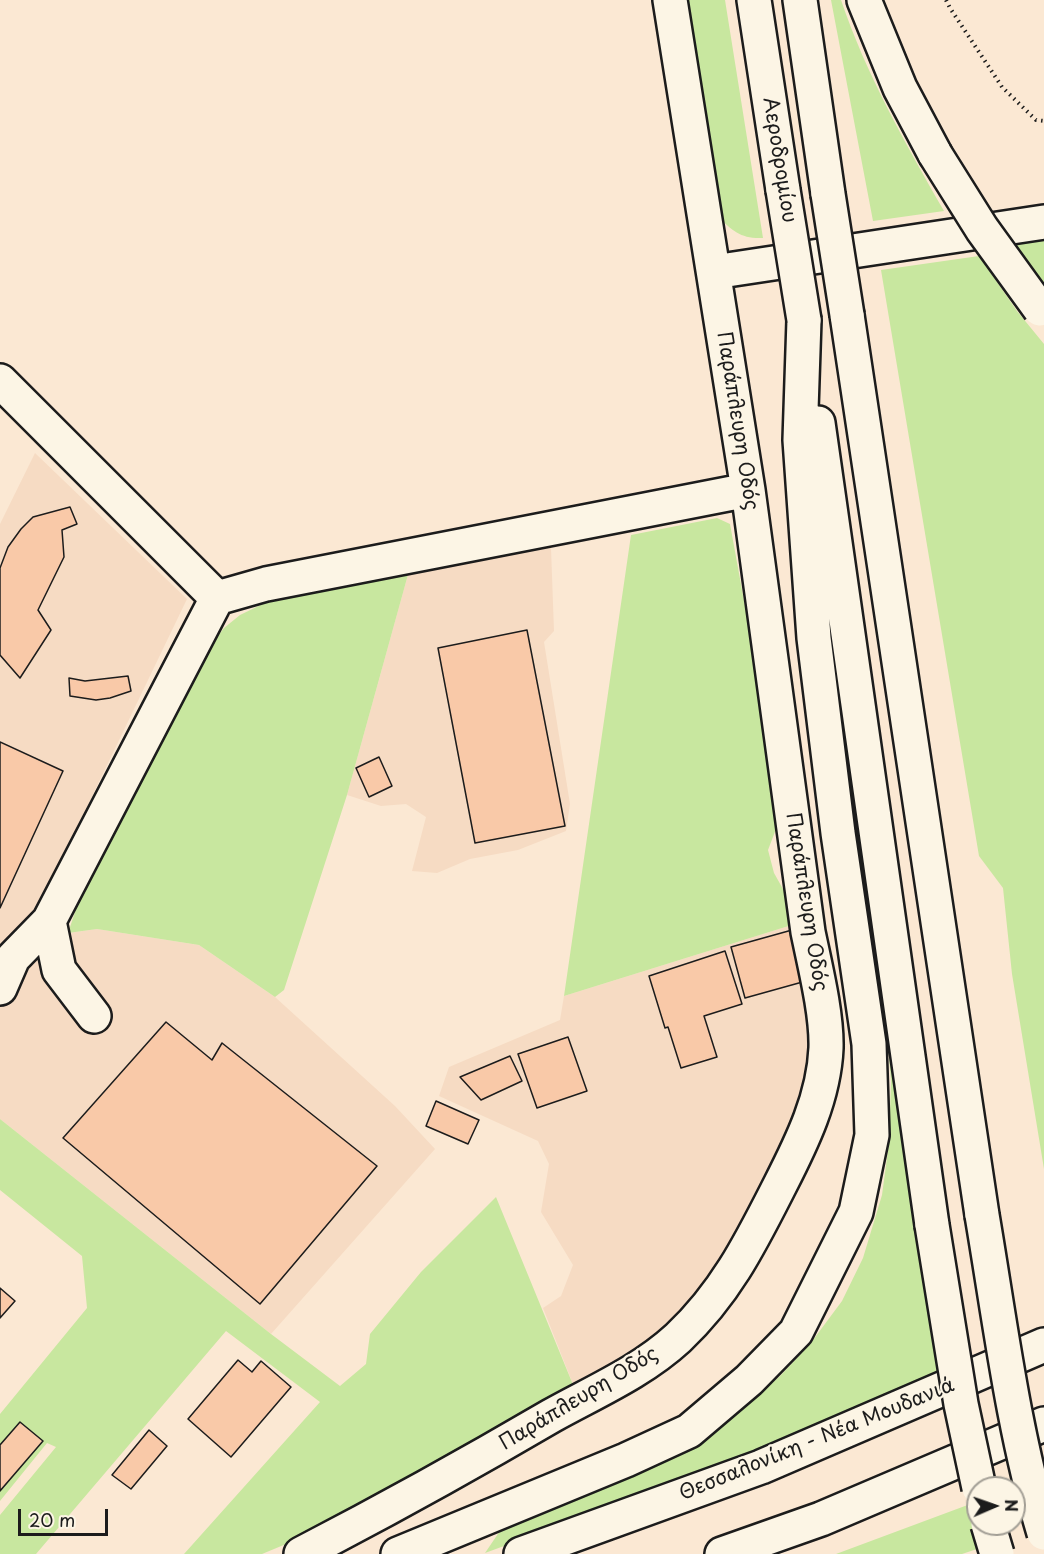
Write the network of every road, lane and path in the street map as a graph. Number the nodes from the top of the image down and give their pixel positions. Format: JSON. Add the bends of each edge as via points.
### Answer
{"nodes":[{"id":1,"x":670,"y":0,"type":"edge"},
{"id":2,"x":754,"y":0,"type":"edge"},
{"id":3,"x":800,"y":0,"type":"edge"},
{"id":4,"x":864,"y":0,"type":"edge"},
{"id":5,"x":946,"y":0,"type":"edge"},
{"id":6,"x":1044,"y":121,"type":"edge"},
{"id":7,"x":1044,"y":222,"type":"edge"},
{"id":8,"x":714,"y":272,"type":"junction"},
{"id":9,"x":1042,"y":311,"type":"edge"},
{"id":10,"x":804,"y":320,"type":"junction"},
{"id":11,"x":0,"y":381,"type":"edge"},
{"id":12,"x":748,"y":489,"type":"junction"},
{"id":13,"x":217,"y":598,"type":"junction"},
{"id":14,"x":49,"y":921,"type":"junction"},
{"id":15,"x":0,"y":988,"type":"edge"},
{"id":16,"x":94,"y":1016,"type":"dead end"},
{"id":17,"x":1044,"y":1345,"type":"edge"},
{"id":18,"x":1044,"y":1424,"type":"edge"},
{"id":19,"x":976,"y":1476,"type":"edge"},
{"id":20,"x":1044,"y":1533,"type":"edge"},
{"id":21,"x":992,"y":1536,"type":"edge"},
{"id":22,"x":301,"y":1554,"type":"edge"},
{"id":23,"x":398,"y":1554,"type":"edge"},
{"id":24,"x":521,"y":1554,"type":"edge"},
{"id":25,"x":722,"y":1554,"type":"edge"},
{"id":26,"x":997,"y":1554,"type":"edge"}],
"edges":[{"from":1,"to":8,"type":"main road","name":"Παράπλευρη Οδός"},
{"from":2,"to":10,"type":"main road","name":"Αεροδρομίου","bridge":true},
{"from":3,"to":20,"type":"main road","bridge":true,"via":[[982,1215],[1011,1391]]},
{"from":4,"to":9,"type":"main road","bridge":true,"via":[[900,88],[935,154],[982,229]]},
{"from":5,"to":6,"type":"path","via":[[1002,87],[1036,120]]},
{"from":7,"to":8,"type":"main road"},
{"from":8,"to":12,"type":"main road","name":"Παράπλευρη Οδός"},
{"from":10,"to":19,"type":"main road","bridge":true,"via":[[932,1224]]},
{"from":10,"to":23,"type":"main road","via":[[800,440],[814,638],[869,1044],[872,1135],[856,1212],[796,1332],[749,1380],[689,1431]]},
{"from":11,"to":13,"type":"main road"},
{"from":12,"to":13,"type":"main road","via":[[266,584]]},
{"from":12,"to":22,"type":"main road","name":"Παράπλευρη Οδός","via":[[825,1035],[821,1086],[812,1116],[742,1260],[713,1301],[677,1338],[639,1368]]},
{"from":13,"to":14,"type":"main road"},
{"from":14,"to":15,"type":"main road","via":[[13,958]]},
{"from":14,"to":16,"type":"main road","via":[[59,970]]},
{"from":17,"to":24,"type":"main road","name":"Θεσσαλονίκη - Νέα Μουδανιά","via":[[761,1467]]},
{"from":18,"to":25,"type":"main road","via":[[821,1519]]},
{"from":21,"to":26,"type":"main road","bridge":true}]}
